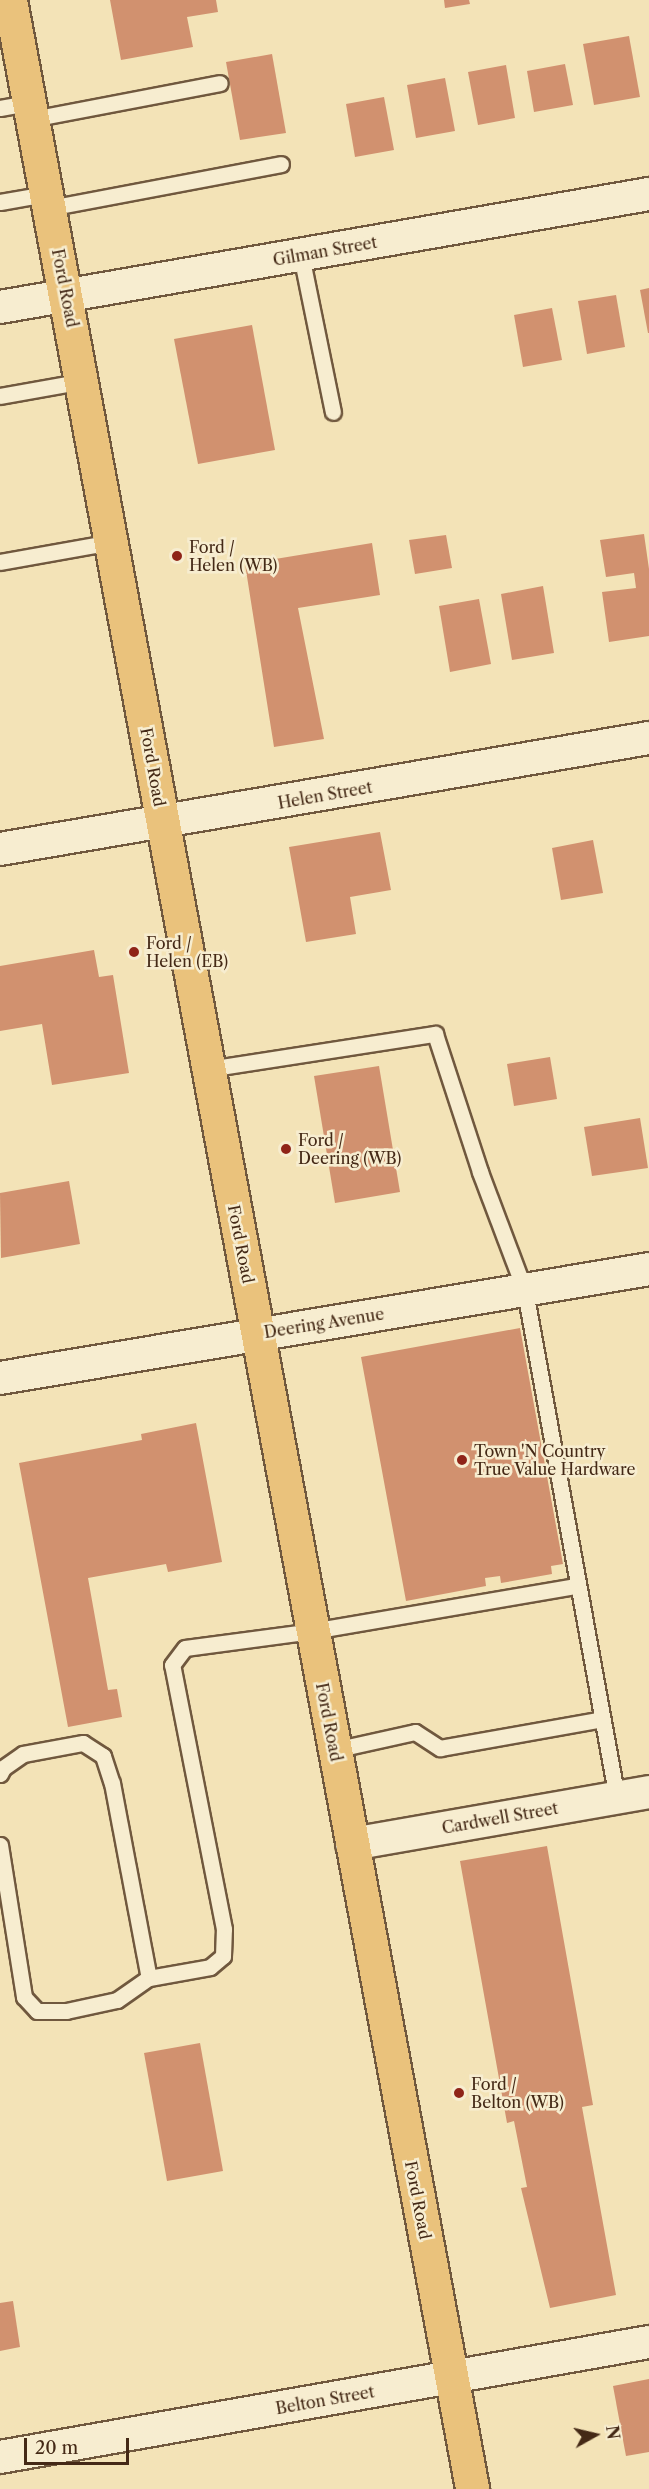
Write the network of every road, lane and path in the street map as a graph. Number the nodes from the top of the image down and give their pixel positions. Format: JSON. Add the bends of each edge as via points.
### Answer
{"nodes":[{"id":1,"x":10,"y":0,"type":"edge"},
{"id":2,"x":220,"y":83,"type":"dead end"},
{"id":3,"x":20,"y":110,"type":"edge"},
{"id":4,"x":280,"y":164,"type":"dead end"},
{"id":5,"x":649,"y":194,"type":"edge"},
{"id":6,"x":47,"y":201,"type":"junction"},
{"id":7,"x":0,"y":202,"type":"edge"},
{"id":8,"x":301,"y":255,"type":"junction"},
{"id":9,"x":68,"y":297,"type":"junction"},
{"id":10,"x":0,"y":306,"type":"edge"},
{"id":11,"x":83,"y":381,"type":"junction"},
{"id":12,"x":0,"y":396,"type":"edge"},
{"id":13,"x":333,"y":412,"type":"dead end"},
{"id":14,"x":112,"y":542,"type":"junction"},
{"id":15,"x":0,"y":562,"type":"edge"},
{"id":16,"x":649,"y":738,"type":"edge"},
{"id":17,"x":163,"y":823,"type":"junction"},
{"id":18,"x":0,"y":849,"type":"edge"},
{"id":19,"x":208,"y":1069,"type":"junction"},
{"id":20,"x":649,"y":1269,"type":"edge"},
{"id":21,"x":525,"y":1291,"type":"junction"},
{"id":22,"x":258,"y":1333,"type":"junction"},
{"id":23,"x":1,"y":1375,"type":"edge"},
{"id":24,"x":576,"y":1586,"type":"junction"},
{"id":25,"x":312,"y":1631,"type":"junction"},
{"id":26,"x":602,"y":1719,"type":"junction"},
{"id":27,"x":334,"y":1750,"type":"junction"},
{"id":28,"x":0,"y":1774,"type":"edge"},
{"id":29,"x":649,"y":1792,"type":"edge"},
{"id":30,"x":617,"y":1798,"type":"junction"},
{"id":31,"x":352,"y":1844,"type":"junction"},
{"id":32,"x":0,"y":1845,"type":"edge"},
{"id":33,"x":149,"y":1978,"type":"junction"},
{"id":34,"x":649,"y":2342,"type":"edge"},
{"id":35,"x":452,"y":2378,"type":"junction"},
{"id":36,"x":0,"y":2457,"type":"edge"},
{"id":37,"x":472,"y":2489,"type":"edge"}],
"edges":[{"from":1,"to":3,"type":"main road","name":"Ford Road"},
{"from":2,"to":3,"type":"lane"},
{"from":3,"to":6,"type":"main road","name":"Ford Road"},
{"from":4,"to":6,"type":"lane"},
{"from":5,"to":8,"type":"street","name":"Gilman Street"},
{"from":6,"to":7,"type":"lane"},
{"from":6,"to":9,"type":"main road","name":"Ford Road"},
{"from":8,"to":9,"type":"street","name":"Gilman Street"},
{"from":8,"to":13,"type":"lane"},
{"from":9,"to":10,"type":"street","name":"Gilman Street"},
{"from":9,"to":11,"type":"main road","name":"Ford Road"},
{"from":11,"to":12,"type":"lane"},
{"from":11,"to":14,"type":"main road","name":"Ford Road"},
{"from":14,"to":15,"type":"lane"},
{"from":14,"to":17,"type":"main road","name":"Ford Road"},
{"from":16,"to":17,"type":"street","name":"Helen Street"},
{"from":17,"to":18,"type":"street","name":"Helen Street"},
{"from":17,"to":19,"type":"main road","name":"Ford Road"},
{"from":19,"to":21,"type":"lane","via":[[435,1034],[480,1172]]},
{"from":19,"to":22,"type":"main road","name":"Ford Road"},
{"from":20,"to":21,"type":"street","name":"Deering Avenue"},
{"from":21,"to":22,"type":"street","name":"Deering Avenue"},
{"from":21,"to":24,"type":"lane"},
{"from":22,"to":23,"type":"street","name":"Deering Avenue"},
{"from":22,"to":25,"type":"main road","name":"Ford Road"},
{"from":24,"to":25,"type":"lane"},
{"from":24,"to":26,"type":"lane"},
{"from":25,"to":27,"type":"main road","name":"Ford Road"},
{"from":25,"to":33,"type":"lane","via":[[185,1648],[172,1665],[224,1929],[223,1956],[210,1967]]},
{"from":26,"to":27,"type":"lane","via":[[440,1748],[415,1732]]},
{"from":26,"to":30,"type":"lane"},
{"from":27,"to":31,"type":"main road","name":"Ford Road"},
{"from":28,"to":33,"type":"lane","via":[[23,1754],[83,1743],[103,1756],[112,1783]]},
{"from":29,"to":30,"type":"street","name":"Cardwell Street"},
{"from":30,"to":31,"type":"street","name":"Cardwell Street"},
{"from":31,"to":35,"type":"main road","name":"Ford Road"},
{"from":32,"to":33,"type":"lane","via":[[24,1997],[37,2011],[66,2011],[117,2000]]},
{"from":34,"to":35,"type":"street","name":"Belton Street"},
{"from":35,"to":36,"type":"street","name":"Belton Street"},
{"from":35,"to":37,"type":"main road","name":"Ford Road"}]}
